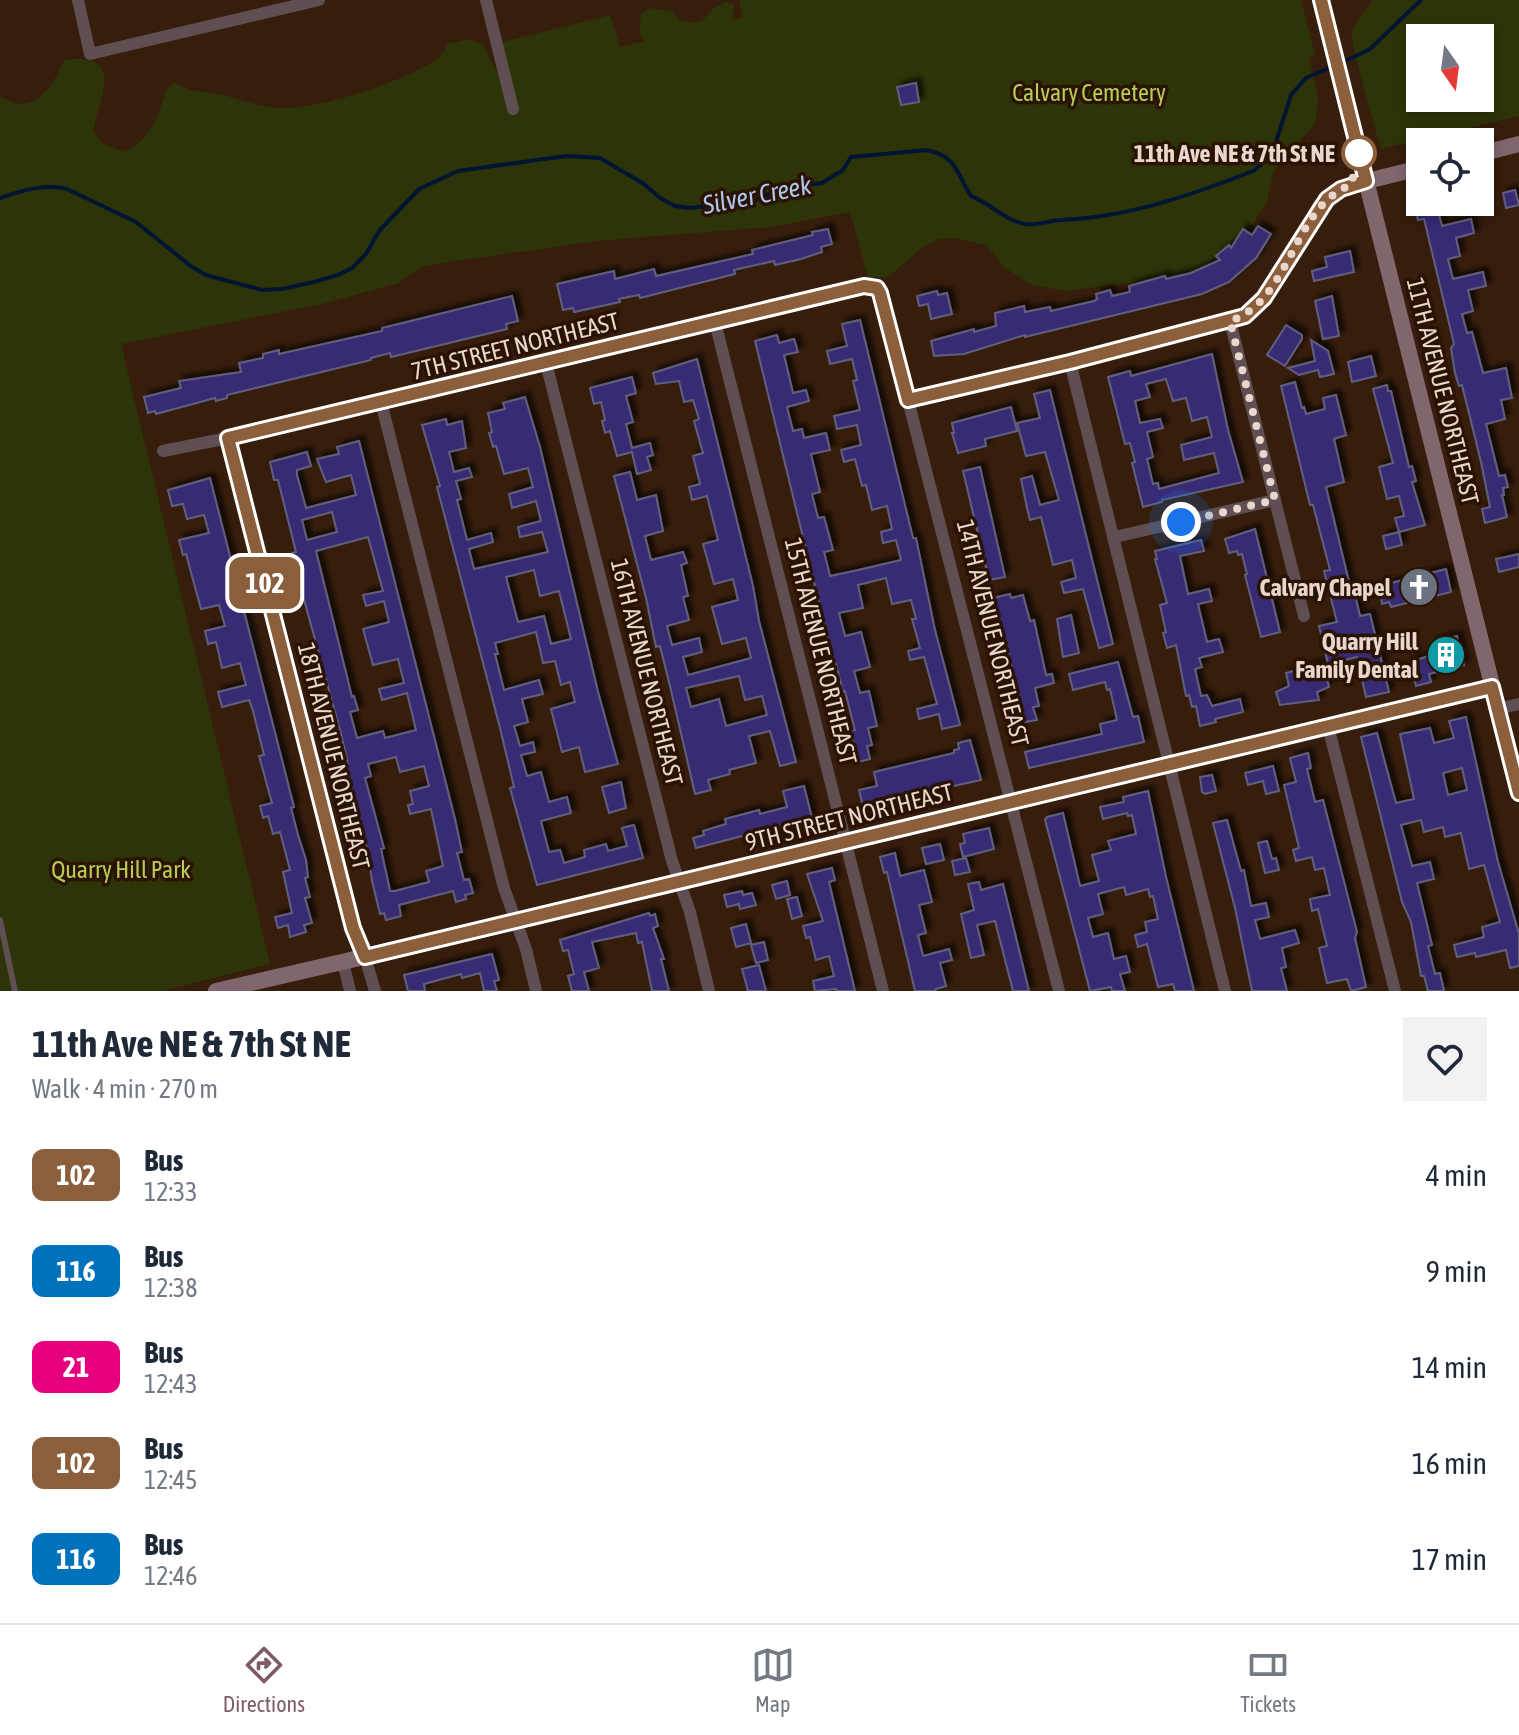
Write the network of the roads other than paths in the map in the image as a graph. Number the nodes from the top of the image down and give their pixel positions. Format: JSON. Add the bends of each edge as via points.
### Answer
{"nodes":[{"id":1,"x":78,"y":0,"type":"edge"},
{"id":2,"x":319,"y":0,"type":"edge"},
{"id":3,"x":486,"y":0,"type":"edge"},
{"id":4,"x":1321,"y":0,"type":"edge"},
{"id":5,"x":513,"y":109,"type":"dead end"},
{"id":6,"x":1519,"y":144,"type":"edge"},
{"id":7,"x":1494,"y":150,"type":"edge"},
{"id":8,"x":1406,"y":171,"type":"edge"},
{"id":9,"x":1366,"y":181,"type":"junction"},
{"id":10,"x":877,"y":288,"type":"joint"},
{"id":11,"x":1230,"y":321,"type":"junction"},
{"id":12,"x":715,"y":322,"type":"junction"},
{"id":13,"x":1070,"y":362,"type":"junction"},
{"id":14,"x":546,"y":363,"type":"junction"},
{"id":15,"x":908,"y":400,"type":"junction"},
{"id":16,"x":381,"y":402,"type":"junction"},
{"id":17,"x":228,"y":438,"type":"junction"},
{"id":18,"x":163,"y":451,"type":"dead end"},
{"id":19,"x":1275,"y":500,"type":"junction"},
{"id":20,"x":1115,"y":537,"type":"junction"},
{"id":21,"x":1304,"y":616,"type":"dead end"},
{"id":22,"x":1492,"y":687,"type":"junction"},
{"id":23,"x":1519,"y":704,"type":"edge"},
{"id":24,"x":1497,"y":709,"type":"junction"},
{"id":25,"x":1328,"y":726,"type":"junction"},
{"id":26,"x":1169,"y":764,"type":"junction"},
{"id":27,"x":1519,"y":793,"type":"edge"},
{"id":28,"x":1012,"y":802,"type":"junction"},
{"id":29,"x":846,"y":841,"type":"junction"},
{"id":30,"x":680,"y":883,"type":"junction"},
{"id":31,"x":0,"y":920,"type":"edge"},
{"id":32,"x":516,"y":922,"type":"junction"},
{"id":33,"x":365,"y":957,"type":"junction"},
{"id":34,"x":343,"y":962,"type":"junction"},
{"id":35,"x":15,"y":991,"type":"edge"},
{"id":36,"x":216,"y":991,"type":"edge"},
{"id":37,"x":350,"y":991,"type":"edge"},
{"id":38,"x":375,"y":991,"type":"edge"},
{"id":39,"x":536,"y":991,"type":"edge"},
{"id":40,"x":709,"y":991,"type":"edge"},
{"id":41,"x":883,"y":991,"type":"edge"},
{"id":42,"x":1059,"y":991,"type":"edge"},
{"id":43,"x":1225,"y":991,"type":"edge"},
{"id":44,"x":1395,"y":991,"type":"edge"}],
"edges":[{"from":1,"to":2,"type":"street","via":[[90,54]]},
{"from":3,"to":5,"type":"street"},
{"from":4,"to":9,"type":"street","name":"11TH AVENUE NORTHEAST"},
{"from":6,"to":7,"type":"street"},
{"from":8,"to":9,"type":"street"},
{"from":9,"to":11,"type":"street","via":[[1327,199],[1264,298],[1245,316]]},
{"from":9,"to":22,"type":"street","name":"11TH AVENUE NORTHEAST"},
{"from":10,"to":12,"type":"street","name":"7TH STREET NORTHEAST","via":[[864,286]]},
{"from":10,"to":15,"type":"street","name":"14TH AVENUE NORTHEAST"},
{"from":11,"to":13,"type":"street"},
{"from":11,"to":19,"type":"street"},
{"from":12,"to":14,"type":"street","name":"7TH STREET NORTHEAST"},
{"from":12,"to":29,"type":"street","name":"15TH AVENUE NORTHEAST"},
{"from":13,"to":15,"type":"street"},
{"from":13,"to":20,"type":"street"},
{"from":14,"to":16,"type":"street","name":"7TH STREET NORTHEAST"},
{"from":14,"to":30,"type":"street","name":"16TH AVENUE NORTHEAST"},
{"from":15,"to":28,"type":"street","name":"14TH AVENUE NORTHEAST"},
{"from":16,"to":17,"type":"street","name":"7TH STREET NORTHEAST"},
{"from":16,"to":32,"type":"street"},
{"from":17,"to":18,"type":"street","name":"7TH STREET NORTHEAST"},
{"from":17,"to":33,"type":"street","name":"18TH AVENUE NORTHEAST","via":[[353,928]]},
{"from":19,"to":20,"type":"street"},
{"from":19,"to":21,"type":"street"},
{"from":20,"to":26,"type":"street"},
{"from":22,"to":24,"type":"street","name":"11TH AVENUE NORTHEAST"},
{"from":22,"to":25,"type":"street","name":"9TH STREET NORTHEAST"},
{"from":23,"to":24,"type":"street"},
{"from":24,"to":27,"type":"street","name":"11TH AVENUE NORTHEAST"},
{"from":25,"to":26,"type":"street","name":"9TH STREET NORTHEAST"},
{"from":25,"to":44,"type":"street"},
{"from":26,"to":28,"type":"street","name":"9TH STREET NORTHEAST"},
{"from":26,"to":43,"type":"street"},
{"from":28,"to":29,"type":"street","name":"9TH STREET NORTHEAST"},
{"from":28,"to":42,"type":"street","name":"14TH AVENUE NORTHEAST"},
{"from":29,"to":30,"type":"street","name":"9TH STREET NORTHEAST"},
{"from":29,"to":41,"type":"street","name":"15TH AVENUE NORTHEAST"},
{"from":30,"to":32,"type":"street","name":"9TH STREET NORTHEAST"},
{"from":30,"to":40,"type":"street","name":"16TH AVENUE NORTHEAST"},
{"from":31,"to":35,"type":"lane"},
{"from":32,"to":33,"type":"street","name":"9TH STREET NORTHEAST"},
{"from":32,"to":39,"type":"street"},
{"from":33,"to":34,"type":"street","name":"9TH STREET NORTHEAST"},
{"from":33,"to":38,"type":"street","name":"18TH AVENUE NORTHEAST"},
{"from":34,"to":36,"type":"street","name":"9TH STREET NORTHEAST"},
{"from":34,"to":37,"type":"street"}]}
